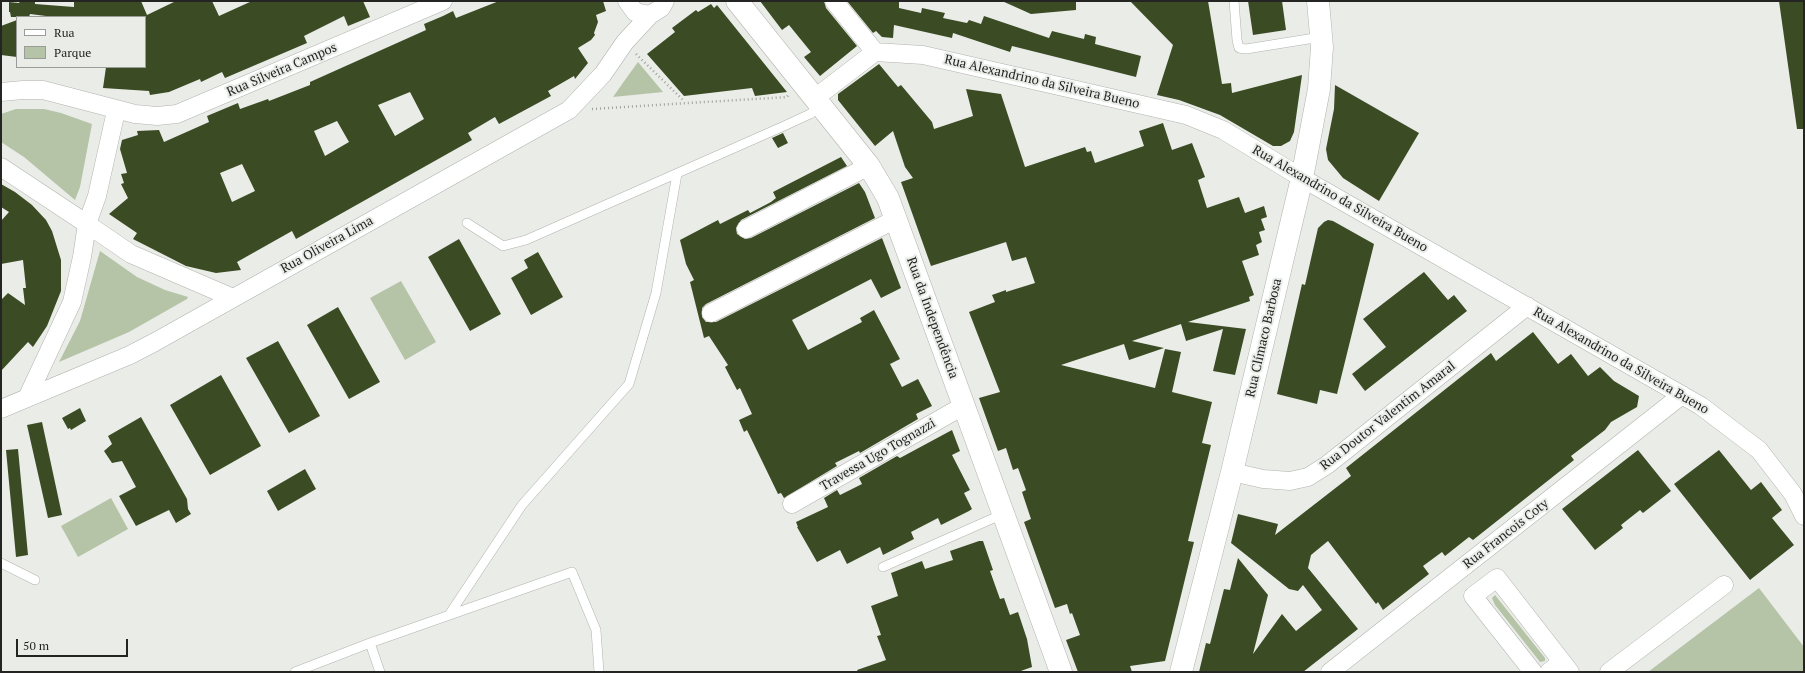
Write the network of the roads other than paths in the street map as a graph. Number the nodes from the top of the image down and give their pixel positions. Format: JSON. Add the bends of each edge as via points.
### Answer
{"nodes":[{"id":1,"x":443,"y":1,"type":"edge"},
{"id":2,"x":737,"y":1,"type":"edge"},
{"id":3,"x":834,"y":1,"type":"edge"},
{"id":4,"x":1234,"y":1,"type":"edge"},
{"id":5,"x":1318,"y":1,"type":"edge"},
{"id":6,"x":652,"y":6,"type":"edge"},
{"id":7,"x":1321,"y":37,"type":"junction"},
{"id":8,"x":875,"y":52,"type":"junction"},
{"id":9,"x":1,"y":92,"type":"edge"},
{"id":10,"x":818,"y":101,"type":"junction"},
{"id":11,"x":116,"y":111,"type":"junction"},
{"id":12,"x":870,"y":166,"type":"junction"},
{"id":13,"x":1,"y":167,"type":"edge"},
{"id":14,"x":677,"y":174,"type":"junction"},
{"id":15,"x":1302,"y":178,"type":"junction"},
{"id":16,"x":896,"y":219,"type":"junction"},
{"id":17,"x":467,"y":223,"type":"dead end"},
{"id":18,"x":87,"y":224,"type":"junction"},
{"id":19,"x":746,"y":228,"type":"dead end"},
{"id":20,"x":233,"y":298,"type":"junction"},
{"id":21,"x":1527,"y":306,"type":"junction"},
{"id":22,"x":710,"y":313,"type":"dead end"},
{"id":23,"x":1682,"y":395,"type":"junction"},
{"id":24,"x":27,"y":398,"type":"junction"},
{"id":25,"x":963,"y":406,"type":"junction"},
{"id":26,"x":1,"y":409,"type":"edge"},
{"id":27,"x":1232,"y":472,"type":"junction"},
{"id":28,"x":792,"y":504,"type":"dead end"},
{"id":29,"x":1003,"y":514,"type":"junction"},
{"id":30,"x":1804,"y":516,"type":"edge"},
{"id":31,"x":1,"y":562,"type":"edge"},
{"id":32,"x":883,"y":567,"type":"dead end"},
{"id":33,"x":35,"y":580,"type":"dead end"},
{"id":34,"x":1724,"y":585,"type":"dead end"},
{"id":35,"x":449,"y":615,"type":"junction"},
{"id":36,"x":370,"y":643,"type":"junction"},
{"id":37,"x":1560,"y":669,"type":"edge"},
{"id":38,"x":295,"y":672,"type":"edge"},
{"id":39,"x":380,"y":672,"type":"edge"},
{"id":40,"x":599,"y":672,"type":"edge"},
{"id":41,"x":1061,"y":672,"type":"edge"},
{"id":42,"x":1181,"y":672,"type":"edge"},
{"id":43,"x":1330,"y":672,"type":"edge"},
{"id":44,"x":1533,"y":672,"type":"edge"},
{"id":45,"x":1609,"y":672,"type":"edge"}],
"edges":[{"from":1,"to":11,"type":"street","name":"Rua Silveira Campos","via":[[177,114],[157,116]]},
{"from":2,"to":10,"type":"main road","name":"Rua da Independência"},
{"from":3,"to":8,"type":"street"},
{"from":4,"to":7,"type":"lane","via":[[1239,48]]},
{"from":5,"to":7,"type":"main road","name":"Rua Clímaco Barbosa"},
{"from":6,"to":20,"type":"street","name":"Rua Oliveira Lima","via":[[603,74],[569,110]]},
{"from":7,"to":15,"type":"main road","name":"Rua Clímaco Barbosa","via":[[1319,89]]},
{"from":8,"to":10,"type":"street"},
{"from":8,"to":15,"type":"street","name":"Rua Alexandrino da Silveira Bueno","via":[[923,55],[1186,116],[1223,130]]},
{"from":9,"to":11,"type":"street","name":"Rua Silveira Campos","via":[[43,90]]},
{"from":10,"to":12,"type":"main road","name":"Rua da Independência"},
{"from":10,"to":14,"type":"lane","via":[[810,114]]},
{"from":11,"to":18,"type":"street","via":[[99,190]]},
{"from":12,"to":16,"type":"main road","name":"Rua da Independência","via":[[888,198]]},
{"from":12,"to":19,"type":"street"},
{"from":13,"to":18,"type":"street"},
{"from":14,"to":17,"type":"lane","via":[[526,240],[503,246]]},
{"from":14,"to":35,"type":"lane","via":[[656,293],[629,384],[522,505]]},
{"from":15,"to":21,"type":"street","name":"Rua Alexandrino da Silveira Bueno"},
{"from":15,"to":27,"type":"main road","name":"Rua Clímaco Barbosa"},
{"from":16,"to":22,"type":"street"},
{"from":16,"to":25,"type":"main road","name":"Rua da Independência"},
{"from":18,"to":20,"type":"street","via":[[131,254]]},
{"from":18,"to":24,"type":"street","via":[[72,302]]},
{"from":20,"to":24,"type":"street","name":"Rua Oliveira Lima","via":[[130,355]]},
{"from":21,"to":23,"type":"street","name":"Rua Alexandrino da Silveira Bueno"},
{"from":21,"to":27,"type":"street","name":"Rua Doutor Valentim Amaral","via":[[1327,465],[1308,477],[1290,481],[1263,479]]},
{"from":23,"to":30,"type":"street","name":"Rua Alexandrino da Silveira Bueno","via":[[1701,406],[1759,450],[1794,494]]},
{"from":23,"to":43,"type":"street","name":"Rua Francois Coty"},
{"from":24,"to":26,"type":"street","name":"Rua Oliveira Lima"},
{"from":25,"to":28,"type":"street","name":"Travessa Ugo Tognazzi"},
{"from":25,"to":29,"type":"main road","name":"Rua da Independência"},
{"from":27,"to":42,"type":"main road","name":"Rua Clímaco Barbosa"},
{"from":29,"to":32,"type":"lane"},
{"from":29,"to":41,"type":"main road","name":"Rua da Independência"},
{"from":31,"to":33,"type":"lane"},
{"from":34,"to":45,"type":"street"},
{"from":35,"to":36,"type":"lane"},
{"from":35,"to":40,"type":"lane","via":[[572,572],[596,630]]},
{"from":36,"to":38,"type":"lane"},
{"from":36,"to":39,"type":"lane"},
{"from":37,"to":44,"type":"street","via":[[1497,578],[1473,596]]}]}
